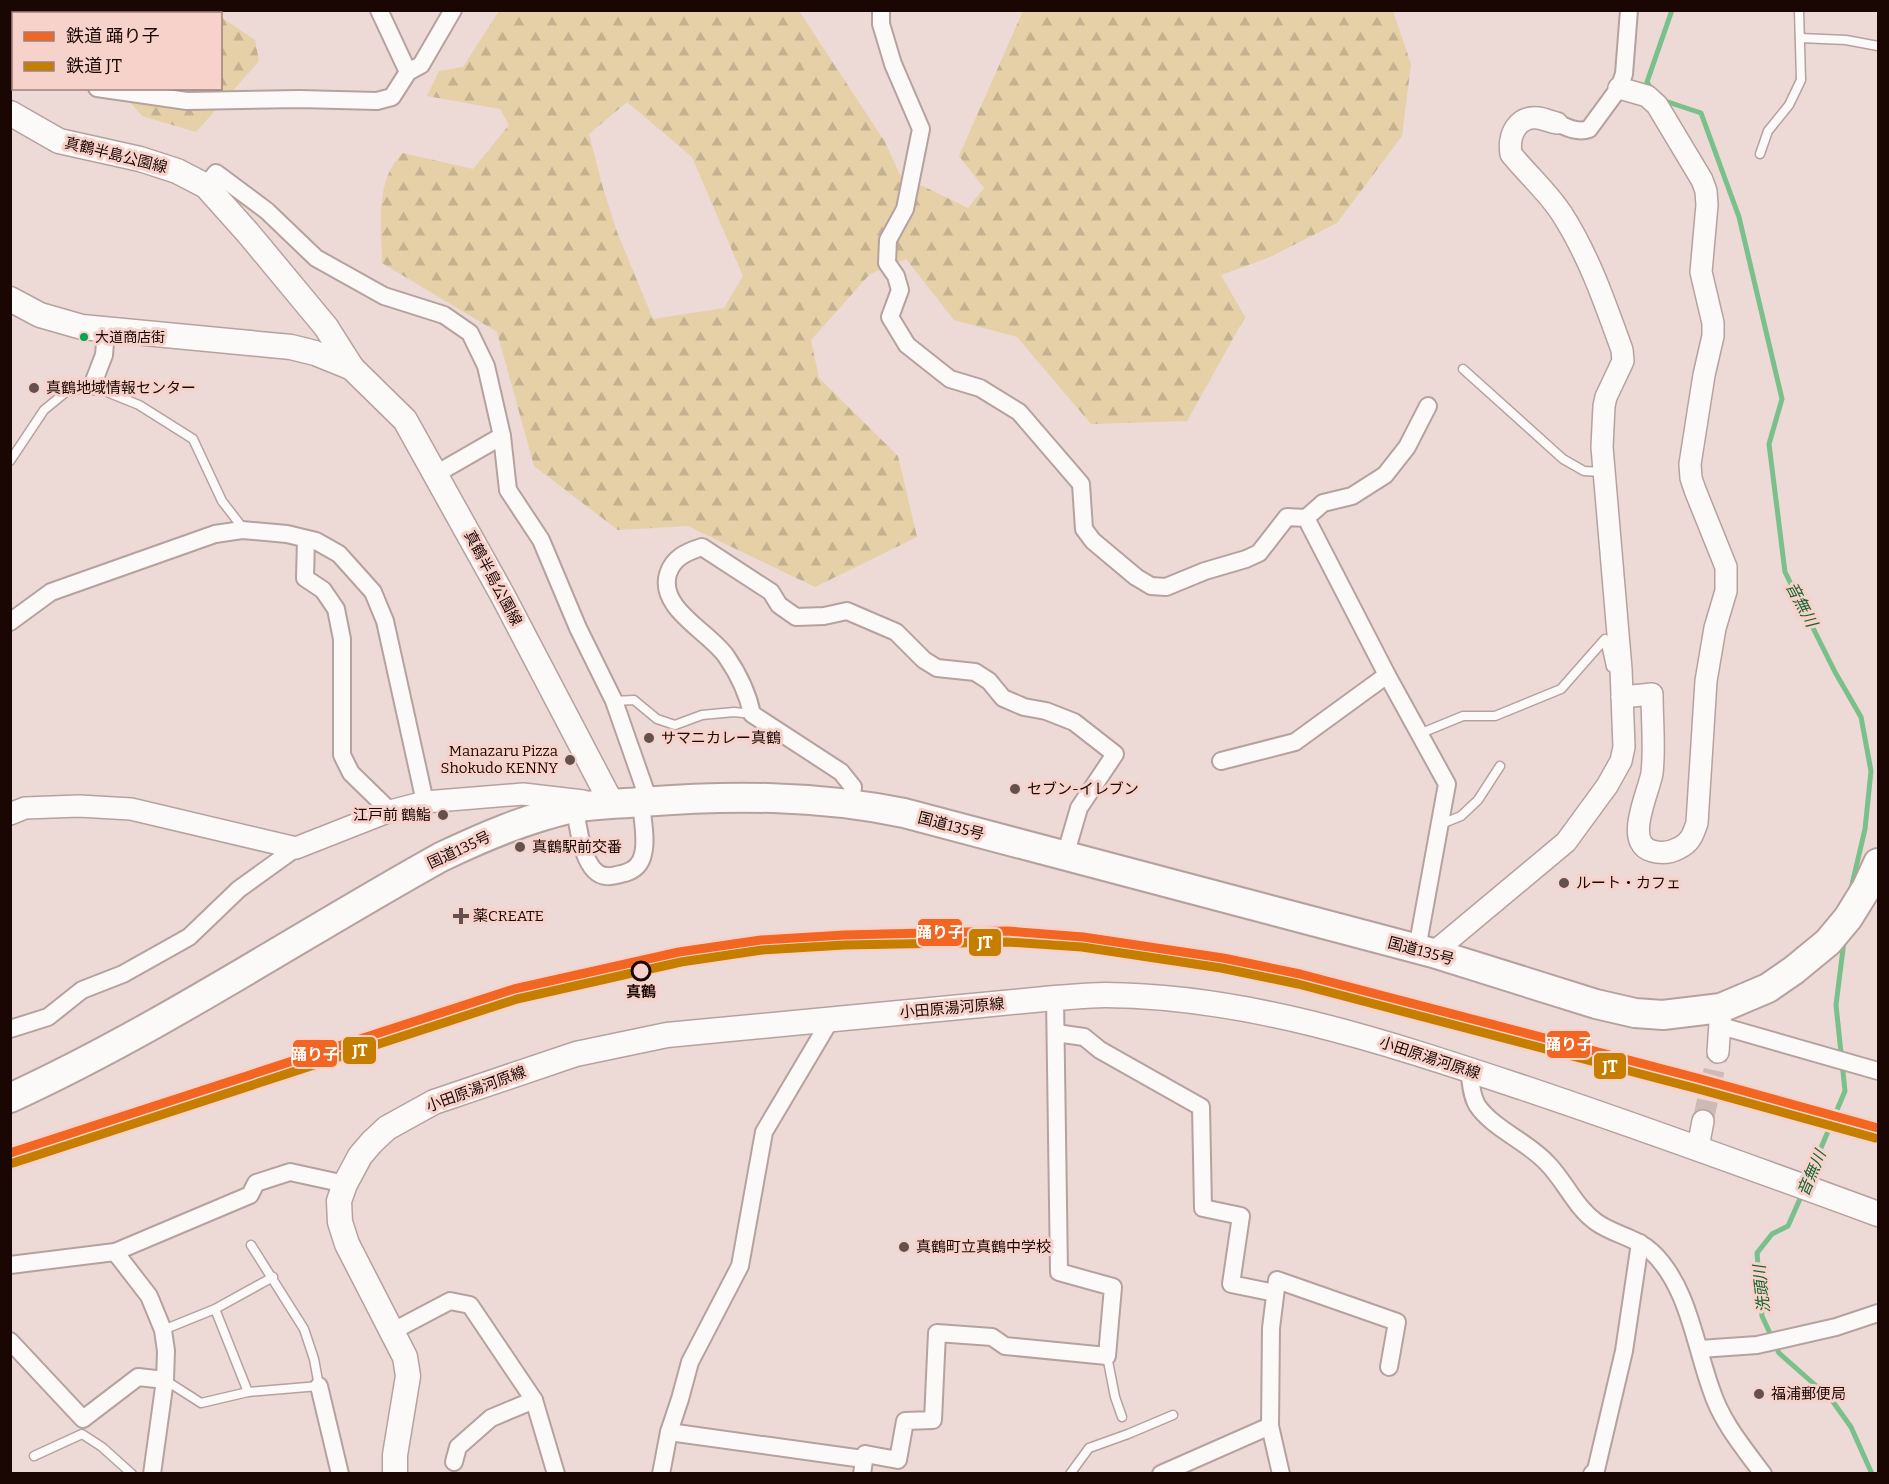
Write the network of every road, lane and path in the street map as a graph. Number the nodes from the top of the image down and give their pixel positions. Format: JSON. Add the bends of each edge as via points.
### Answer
{"nodes":[{"id":1,"x":379,"y":10,"type":"edge"},
{"id":2,"x":453,"y":10,"type":"edge"},
{"id":3,"x":881,"y":10,"type":"edge"},
{"id":4,"x":1629,"y":10,"type":"edge"},
{"id":5,"x":1798,"y":10,"type":"edge"},
{"id":6,"x":1800,"y":38,"type":"junction"},
{"id":7,"x":1878,"y":46,"type":"edge"},
{"id":8,"x":408,"y":72,"type":"junction"},
{"id":9,"x":1619,"y":88,"type":"junction"},
{"id":10,"x":111,"y":90,"type":"edge"},
{"id":11,"x":10,"y":114,"type":"edge"},
{"id":12,"x":1557,"y":123,"type":"joint"},
{"id":13,"x":1760,"y":154,"type":"dead end"},
{"id":14,"x":206,"y":186,"type":"junction"},
{"id":15,"x":12,"y":307,"type":"edge"},
{"id":16,"x":106,"y":330,"type":"junction"},
{"id":17,"x":352,"y":368,"type":"junction"},
{"id":18,"x":1463,"y":369,"type":"dead end"},
{"id":19,"x":92,"y":386,"type":"junction"},
{"id":20,"x":1428,"y":406,"type":"dead end"},
{"id":21,"x":502,"y":436,"type":"junction"},
{"id":22,"x":10,"y":461,"type":"edge"},
{"id":23,"x":1603,"y":472,"type":"junction"},
{"id":24,"x":436,"y":474,"type":"junction"},
{"id":25,"x":1306,"y":518,"type":"junction"},
{"id":26,"x":242,"y":530,"type":"junction"},
{"id":27,"x":306,"y":539,"type":"junction"},
{"id":28,"x":10,"y":622,"type":"edge"},
{"id":29,"x":1622,"y":669,"type":"junction"},
{"id":30,"x":1387,"y":675,"type":"junction"},
{"id":31,"x":1622,"y":697,"type":"junction"},
{"id":32,"x":614,"y":701,"type":"junction"},
{"id":33,"x":752,"y":714,"type":"junction"},
{"id":34,"x":1419,"y":734,"type":"junction"},
{"id":35,"x":1221,"y":761,"type":"dead end"},
{"id":36,"x":1500,"y":766,"type":"dead end"},
{"id":37,"x":425,"y":802,"type":"junction"},
{"id":38,"x":645,"y":802,"type":"junction"},
{"id":39,"x":851,"y":803,"type":"junction"},
{"id":40,"x":612,"y":804,"type":"junction"},
{"id":41,"x":575,"y":808,"type":"junction"},
{"id":42,"x":390,"y":811,"type":"junction"},
{"id":43,"x":10,"y":814,"type":"edge"},
{"id":44,"x":1439,"y":826,"type":"junction"},
{"id":45,"x":296,"y":848,"type":"junction"},
{"id":46,"x":1065,"y":856,"type":"junction"},
{"id":47,"x":1878,"y":863,"type":"edge"},
{"id":48,"x":1425,"y":951,"type":"junction"},
{"id":49,"x":1055,"y":998,"type":"junction"},
{"id":50,"x":1721,"y":1017,"type":"junction"},
{"id":51,"x":831,"y":1019,"type":"junction"},
{"id":52,"x":10,"y":1029,"type":"edge"},
{"id":53,"x":1056,"y":1033,"type":"junction"},
{"id":54,"x":1718,"y":1052,"type":"tunnel mouth"},
{"id":55,"x":1469,"y":1070,"type":"junction"},
{"id":56,"x":1878,"y":1071,"type":"edge"},
{"id":57,"x":10,"y":1098,"type":"edge"},
{"id":58,"x":1703,"y":1121,"type":"tunnel mouth"},
{"id":59,"x":1698,"y":1147,"type":"junction"},
{"id":60,"x":345,"y":1184,"type":"junction"},
{"id":61,"x":1878,"y":1214,"type":"edge"},
{"id":62,"x":1640,"y":1243,"type":"junction"},
{"id":63,"x":252,"y":1245,"type":"dead end"},
{"id":64,"x":115,"y":1252,"type":"junction"},
{"id":65,"x":10,"y":1265,"type":"edge"},
{"id":66,"x":273,"y":1277,"type":"junction"},
{"id":67,"x":1275,"y":1293,"type":"junction"},
{"id":68,"x":215,"y":1309,"type":"junction"},
{"id":69,"x":1878,"y":1313,"type":"edge"},
{"id":70,"x":164,"y":1330,"type":"junction"},
{"id":71,"x":393,"y":1331,"type":"junction"},
{"id":72,"x":10,"y":1341,"type":"edge"},
{"id":73,"x":1700,"y":1349,"type":"junction"},
{"id":74,"x":1107,"y":1356,"type":"junction"},
{"id":75,"x":1389,"y":1367,"type":"dead end"},
{"id":76,"x":165,"y":1380,"type":"junction"},
{"id":77,"x":319,"y":1386,"type":"junction"},
{"id":78,"x":248,"y":1392,"type":"junction"},
{"id":79,"x":534,"y":1400,"type":"junction"},
{"id":80,"x":1173,"y":1415,"type":"dead end"},
{"id":81,"x":1122,"y":1417,"type":"dead end"},
{"id":82,"x":1270,"y":1426,"type":"junction"},
{"id":83,"x":669,"y":1432,"type":"junction"},
{"id":84,"x":34,"y":1456,"type":"dead end"},
{"id":85,"x":454,"y":1462,"type":"dead end"},
{"id":86,"x":862,"y":1466,"type":"edge"},
{"id":87,"x":132,"y":1473,"type":"edge"},
{"id":88,"x":153,"y":1473,"type":"edge"},
{"id":89,"x":340,"y":1473,"type":"edge"},
{"id":90,"x":395,"y":1473,"type":"edge"},
{"id":91,"x":556,"y":1473,"type":"edge"},
{"id":92,"x":661,"y":1473,"type":"edge"},
{"id":93,"x":1070,"y":1473,"type":"edge"},
{"id":94,"x":1161,"y":1473,"type":"edge"},
{"id":95,"x":1281,"y":1473,"type":"edge"},
{"id":96,"x":1592,"y":1473,"type":"edge"},
{"id":97,"x":1763,"y":1473,"type":"edge"}],
"edges":[{"from":1,"to":8,"type":"street"},
{"from":2,"to":8,"type":"street","via":[[421,65]]},
{"from":3,"to":25,"type":"street","via":[[881,24],[893,64],[921,129],[905,209],[888,240],[887,263],[900,290],[890,317],[907,345],[950,379],[980,388],[1019,412],[1081,484],[1084,529],[1093,541],[1151,586],[1166,587],[1246,559],[1259,553],[1287,517]]},
{"from":4,"to":9,"type":"street","via":[[1624,74]]},
{"from":5,"to":6,"type":"lane"},
{"from":6,"to":7,"type":"lane"},
{"from":6,"to":13,"type":"lane","via":[[1801,80],[1789,105],[1768,131]]},
{"from":8,"to":10,"type":"street","via":[[392,98],[377,101],[188,101]]},
{"from":9,"to":12,"type":"street","via":[[1589,129],[1575,130]]},
{"from":9,"to":31,"type":"street","via":[[1647,96],[1657,105],[1702,180],[1707,205],[1701,272],[1713,336],[1690,464],[1691,478],[1727,576],[1706,681],[1697,824],[1692,839],[1671,852],[1648,850],[1639,841],[1638,827],[1652,772],[1652,694]]},
{"from":11,"to":14,"type":"main road","name":"真鶴半島公園線","via":[[59,141],[140,159]]},
{"from":12,"to":23,"type":"street","via":[[1538,118],[1519,123],[1512,132],[1510,147],[1511,154],[1561,212],[1580,246],[1622,350],[1623,361],[1604,406]]},
{"from":14,"to":17,"type":"main road","name":"真鶴半島公園線","via":[[326,327]]},
{"from":14,"to":21,"type":"street","via":[[216,173],[267,211],[316,258],[384,297],[444,315],[470,333],[486,366]]},
{"from":15,"to":16,"type":"main road","name":"真鶴半島公園線","via":[[60,322]]},
{"from":16,"to":17,"type":"main road","name":"真鶴半島公園線","via":[[291,347]]},
{"from":16,"to":19,"type":"street","via":[[104,355]]},
{"from":17,"to":24,"type":"main road","name":"真鶴半島公園線","via":[[397,411]]},
{"from":18,"to":23,"type":"lane","via":[[1563,459],[1584,471]]},
{"from":19,"to":22,"type":"lane","via":[[66,392],[44,410]]},
{"from":19,"to":26,"type":"lane","via":[[139,405],[193,439],[222,501]]},
{"from":20,"to":25,"type":"street","via":[[1407,447],[1385,475],[1352,496],[1323,503]]},
{"from":21,"to":24,"type":"street"},
{"from":21,"to":32,"type":"street","via":[[508,490],[541,540]]},
{"from":23,"to":29,"type":"street"},
{"from":24,"to":40,"type":"main road","name":"真鶴半島公園線"},
{"from":25,"to":30,"type":"street"},
{"from":26,"to":27,"type":"street"},
{"from":26,"to":28,"type":"street","via":[[215,534],[51,592]]},
{"from":27,"to":37,"type":"street","via":[[339,554],[374,592],[385,621]]},
{"from":27,"to":42,"type":"street","via":[[305,578],[323,590],[336,609],[342,639],[342,755],[351,773]]},
{"from":29,"to":31,"type":"street"},
{"from":29,"to":34,"type":"lane","via":[[1611,667],[1605,639],[1561,689],[1495,716],[1463,716]]},
{"from":30,"to":34,"type":"street"},
{"from":30,"to":35,"type":"street","via":[[1295,742]]},
{"from":31,"to":48,"type":"street","via":[[1621,761],[1591,810],[1566,842]]},
{"from":32,"to":33,"type":"lane","via":[[634,700],[657,719],[675,725],[702,715]]},
{"from":32,"to":38,"type":"street"},
{"from":33,"to":39,"type":"street","via":[[841,772],[853,787]]},
{"from":33,"to":46,"type":"street","via":[[725,655],[671,602],[665,585],[671,566],[685,552],[702,547],[771,592],[779,605],[796,617],[847,611],[896,632],[937,668],[975,672],[1003,698],[1074,722],[1115,754],[1079,808]]},
{"from":34,"to":44,"type":"street","via":[[1447,784]]},
{"from":36,"to":44,"type":"lane","via":[[1479,800],[1461,816]]},
{"from":37,"to":40,"type":"street","via":[[524,794]]},
{"from":37,"to":42,"type":"street"},
{"from":38,"to":39,"type":"highway","name":"国道135号","via":[[717,797]]},
{"from":38,"to":40,"type":"highway","name":"国道135号"},
{"from":38,"to":41,"type":"street","via":[[645,851],[640,864],[628,872],[607,877],[594,872],[589,864]]},
{"from":39,"to":46,"type":"highway","name":"国道135号","via":[[904,813]]},
{"from":40,"to":41,"type":"highway","name":"国道135号"},
{"from":41,"to":57,"type":"highway","name":"国道135号","via":[[487,836],[441,857],[177,1013]]},
{"from":42,"to":45,"type":"street"},
{"from":43,"to":45,"type":"street","via":[[25,808],[131,809]]},
{"from":44,"to":48,"type":"street"},
{"from":45,"to":52,"type":"street","via":[[239,889],[189,937],[123,974],[82,990],[48,1017]]},
{"from":46,"to":48,"type":"highway","name":"国道135号"},
{"from":47,"to":50,"type":"highway","name":"国道135号","via":[[1858,904],[1822,947]]},
{"from":48,"to":50,"type":"highway","name":"国道135号","via":[[1635,1013]]},
{"from":49,"to":51,"type":"main road","name":"小田原湯河原線"},
{"from":49,"to":53,"type":"street"},
{"from":49,"to":55,"type":"main road","name":"小田原湯河原線","via":[[1170,998],[1282,1016],[1392,1044]]},
{"from":50,"to":54,"type":"street"},
{"from":50,"to":56,"type":"street"},
{"from":51,"to":60,"type":"main road","name":"小田原湯河原線","via":[[667,1035],[588,1052],[434,1102],[387,1128],[360,1156]]},
{"from":51,"to":83,"type":"street","via":[[764,1132],[740,1266],[690,1362]]},
{"from":53,"to":67,"type":"street","via":[[1084,1037],[1201,1107],[1203,1208],[1241,1216],[1231,1284]]},
{"from":53,"to":74,"type":"street","via":[[1059,1272],[1113,1287]]},
{"from":55,"to":59,"type":"main road","name":"小田原湯河原線"},
{"from":55,"to":62,"type":"street","via":[[1473,1097],[1479,1107],[1549,1164],[1576,1202],[1597,1222]]},
{"from":58,"to":59,"type":"street"},
{"from":59,"to":61,"type":"main road","name":"小田原湯河原線"},
{"from":60,"to":64,"type":"street","via":[[290,1172],[256,1183],[250,1195]]},
{"from":60,"to":71,"type":"main road","name":"小田原湯河原線","via":[[339,1202],[347,1244]]},
{"from":62,"to":73,"type":"street","via":[[1666,1268],[1678,1289]]},
{"from":62,"to":96,"type":"street","via":[[1624,1351],[1596,1470]]},
{"from":63,"to":66,"type":"lane"},
{"from":64,"to":65,"type":"street"},
{"from":64,"to":70,"type":"street","via":[[149,1296]]},
{"from":66,"to":68,"type":"lane"},
{"from":66,"to":77,"type":"lane","via":[[304,1329]]},
{"from":67,"to":75,"type":"street","via":[[1277,1280],[1397,1322]]},
{"from":67,"to":82,"type":"street"},
{"from":68,"to":70,"type":"lane"},
{"from":68,"to":78,"type":"lane"},
{"from":69,"to":73,"type":"street","via":[[1757,1345]]},
{"from":70,"to":76,"type":"street"},
{"from":71,"to":79,"type":"street","via":[[450,1301],[470,1305]]},
{"from":71,"to":90,"type":"main road","name":"小田原湯河原線","via":[[405,1357],[408,1376]]},
{"from":72,"to":76,"type":"street","via":[[83,1419],[138,1377]]},
{"from":73,"to":97,"type":"street","via":[[1711,1390],[1730,1430]]},
{"from":74,"to":81,"type":"lane"},
{"from":74,"to":86,"type":"street","via":[[1005,1346],[993,1337],[937,1333],[933,1420],[905,1421],[898,1460],[865,1454]]},
{"from":76,"to":78,"type":"lane","via":[[201,1402]]},
{"from":76,"to":88,"type":"street"},
{"from":77,"to":78,"type":"lane"},
{"from":77,"to":89,"type":"street"},
{"from":79,"to":85,"type":"street","via":[[491,1418],[458,1447]]},
{"from":79,"to":91,"type":"street"},
{"from":80,"to":93,"type":"lane","via":[[1089,1448]]},
{"from":82,"to":94,"type":"street"},
{"from":82,"to":95,"type":"street"},
{"from":83,"to":86,"type":"street"},
{"from":83,"to":92,"type":"street"},
{"from":84,"to":87,"type":"lane","via":[[82,1434]]}]}
